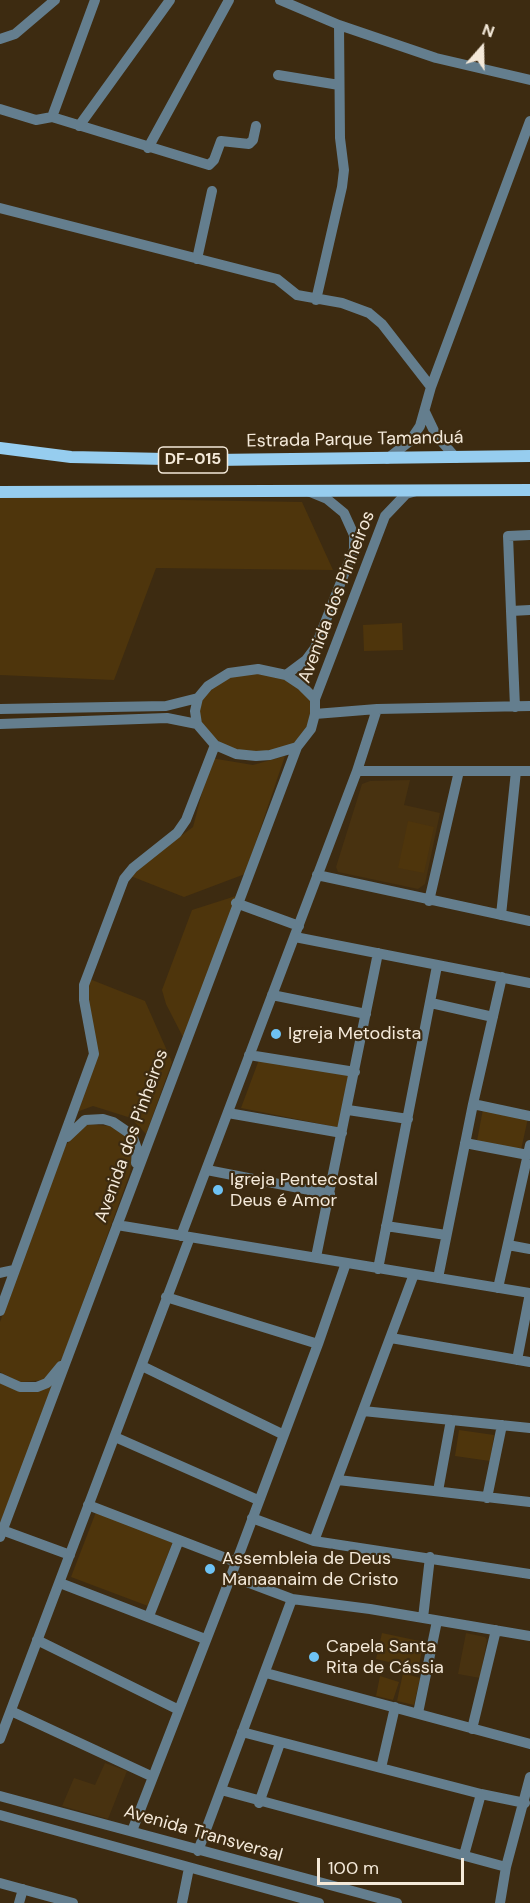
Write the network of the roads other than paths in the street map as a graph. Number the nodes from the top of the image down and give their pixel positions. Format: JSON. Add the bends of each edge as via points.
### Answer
{"nodes":[{"id":1,"x":55,"y":0,"type":"edge"},
{"id":2,"x":95,"y":0,"type":"edge"},
{"id":3,"x":170,"y":0,"type":"edge"},
{"id":4,"x":280,"y":0,"type":"edge"},
{"id":5,"x":227,"y":1,"type":"edge"},
{"id":6,"x":339,"y":25,"type":"junction"},
{"id":7,"x":0,"y":39,"type":"edge"},
{"id":8,"x":278,"y":75,"type":"dead end"},
{"id":9,"x":530,"y":80,"type":"edge"},
{"id":10,"x":339,"y":86,"type":"junction"},
{"id":11,"x":0,"y":109,"type":"edge"},
{"id":12,"x":52,"y":117,"type":"junction"},
{"id":13,"x":530,"y":121,"type":"edge"},
{"id":14,"x":79,"y":126,"type":"junction"},
{"id":15,"x":256,"y":126,"type":"dead end"},
{"id":16,"x":148,"y":148,"type":"junction"},
{"id":17,"x":212,"y":191,"type":"dead end"},
{"id":18,"x":0,"y":208,"type":"edge"},
{"id":19,"x":197,"y":259,"type":"junction"},
{"id":20,"x":316,"y":300,"type":"junction"},
{"id":21,"x":431,"y":387,"type":"junction"},
{"id":22,"x":424,"y":412,"type":"junction"},
{"id":23,"x":1,"y":449,"type":"edge"},
{"id":24,"x":530,"y":456,"type":"edge"},
{"id":25,"x":456,"y":458,"type":"junction"},
{"id":26,"x":387,"y":459,"type":"junction"},
{"id":27,"x":304,"y":490,"type":"junction"},
{"id":28,"x":420,"y":490,"type":"junction"},
{"id":29,"x":530,"y":490,"type":"edge"},
{"id":30,"x":0,"y":492,"type":"edge"},
{"id":31,"x":530,"y":535,"type":"edge"},
{"id":32,"x":530,"y":610,"type":"edge"},
{"id":33,"x":511,"y":611,"type":"junction"},
{"id":34,"x":286,"y":675,"type":"junction"},
{"id":35,"x":198,"y":698,"type":"junction"},
{"id":36,"x":315,"y":699,"type":"junction"},
{"id":37,"x":530,"y":706,"type":"edge"},
{"id":38,"x":515,"y":707,"type":"junction"},
{"id":39,"x":0,"y":709,"type":"edge"},
{"id":40,"x":377,"y":709,"type":"junction"},
{"id":41,"x":315,"y":714,"type":"junction"},
{"id":42,"x":0,"y":724,"type":"edge"},
{"id":43,"x":197,"y":724,"type":"junction"},
{"id":44,"x":214,"y":745,"type":"junction"},
{"id":45,"x":297,"y":747,"type":"junction"},
{"id":46,"x":357,"y":771,"type":"junction"},
{"id":47,"x":459,"y":771,"type":"junction"},
{"id":48,"x":516,"y":771,"type":"junction"},
{"id":49,"x":530,"y":771,"type":"edge"},
{"id":50,"x":317,"y":875,"type":"junction"},
{"id":51,"x":429,"y":900,"type":"junction"},
{"id":52,"x":236,"y":903,"type":"junction"},
{"id":53,"x":501,"y":915,"type":"junction"},
{"id":54,"x":530,"y":921,"type":"edge"},
{"id":55,"x":297,"y":932,"type":"junction"},
{"id":56,"x":378,"y":953,"type":"junction"},
{"id":57,"x":437,"y":966,"type":"junction"},
{"id":58,"x":502,"y":977,"type":"junction"},
{"id":59,"x":530,"y":983,"type":"edge"},
{"id":60,"x":272,"y":995,"type":"junction"},
{"id":61,"x":431,"y":1003,"type":"junction"},
{"id":62,"x":366,"y":1014,"type":"junction"},
{"id":63,"x":493,"y":1017,"type":"junction"},
{"id":64,"x":249,"y":1054,"type":"junction"},
{"id":65,"x":355,"y":1072,"type":"junction"},
{"id":66,"x":473,"y":1104,"type":"junction"},
{"id":67,"x":348,"y":1110,"type":"junction"},
{"id":68,"x":228,"y":1113,"type":"junction"},
{"id":69,"x":530,"y":1116,"type":"edge"},
{"id":70,"x":408,"y":1119,"type":"junction"},
{"id":71,"x":342,"y":1133,"type":"junction"},
{"id":72,"x":465,"y":1143,"type":"junction"},
{"id":73,"x":62,"y":1144,"type":"junction"},
{"id":74,"x":529,"y":1150,"type":"edge"},
{"id":75,"x":207,"y":1170,"type":"junction"},
{"id":76,"x":135,"y":1174,"type":"junction"},
{"id":77,"x":330,"y":1194,"type":"junction"},
{"id":78,"x":117,"y":1225,"type":"junction"},
{"id":79,"x":386,"y":1226,"type":"junction"},
{"id":80,"x":446,"y":1235,"type":"junction"},
{"id":81,"x":185,"y":1236,"type":"junction"},
{"id":82,"x":508,"y":1245,"type":"junction"},
{"id":83,"x":530,"y":1249,"type":"edge"},
{"id":84,"x":316,"y":1257,"type":"junction"},
{"id":85,"x":346,"y":1263,"type":"junction"},
{"id":86,"x":378,"y":1269,"type":"junction"},
{"id":87,"x":13,"y":1270,"type":"junction"},
{"id":88,"x":0,"y":1273,"type":"edge"},
{"id":89,"x":414,"y":1274,"type":"junction"},
{"id":90,"x":438,"y":1278,"type":"junction"},
{"id":91,"x":498,"y":1288,"type":"junction"},
{"id":92,"x":530,"y":1293,"type":"edge"},
{"id":93,"x":166,"y":1297,"type":"junction"},
{"id":94,"x":1,"y":1307,"type":"edge"},
{"id":95,"x":391,"y":1338,"type":"junction"},
{"id":96,"x":318,"y":1344,"type":"junction"},
{"id":97,"x":517,"y":1360,"type":"junction"},
{"id":98,"x":66,"y":1361,"type":"junction"},
{"id":99,"x":530,"y":1362,"type":"edge"},
{"id":100,"x":142,"y":1366,"type":"junction"},
{"id":101,"x":0,"y":1378,"type":"edge"},
{"id":102,"x":363,"y":1411,"type":"junction"},
{"id":103,"x":451,"y":1420,"type":"junction"},
{"id":104,"x":502,"y":1425,"type":"junction"},
{"id":105,"x":530,"y":1428,"type":"edge"},
{"id":106,"x":282,"y":1434,"type":"junction"},
{"id":107,"x":115,"y":1437,"type":"junction"},
{"id":108,"x":338,"y":1480,"type":"junction"},
{"id":109,"x":438,"y":1491,"type":"junction"},
{"id":110,"x":487,"y":1498,"type":"junction"},
{"id":111,"x":258,"y":1500,"type":"junction"},
{"id":112,"x":530,"y":1502,"type":"edge"},
{"id":113,"x":88,"y":1505,"type":"junction"},
{"id":114,"x":252,"y":1518,"type":"junction"},
{"id":115,"x":1,"y":1533,"type":"edge"},
{"id":116,"x":179,"y":1540,"type":"junction"},
{"id":117,"x":314,"y":1541,"type":"junction"},
{"id":118,"x":70,"y":1555,"type":"junction"},
{"id":119,"x":430,"y":1557,"type":"junction"},
{"id":120,"x":236,"y":1562,"type":"junction"},
{"id":121,"x":530,"y":1574,"type":"edge"},
{"id":122,"x":231,"y":1576,"type":"junction"},
{"id":123,"x":60,"y":1583,"type":"junction"},
{"id":124,"x":292,"y":1599,"type":"junction"},
{"id":125,"x":149,"y":1616,"type":"junction"},
{"id":126,"x":423,"y":1618,"type":"junction"},
{"id":127,"x":437,"y":1620,"type":"junction"},
{"id":128,"x":496,"y":1630,"type":"junction"},
{"id":129,"x":530,"y":1636,"type":"edge"},
{"id":130,"x":205,"y":1639,"type":"junction"},
{"id":131,"x":38,"y":1640,"type":"junction"},
{"id":132,"x":266,"y":1673,"type":"junction"},
{"id":133,"x":395,"y":1707,"type":"junction"},
{"id":134,"x":179,"y":1710,"type":"junction"},
{"id":135,"x":11,"y":1711,"type":"junction"},
{"id":136,"x":418,"y":1713,"type":"junction"},
{"id":137,"x":472,"y":1729,"type":"junction"},
{"id":138,"x":242,"y":1732,"type":"junction"},
{"id":139,"x":0,"y":1739,"type":"edge"},
{"id":140,"x":280,"y":1743,"type":"junction"},
{"id":141,"x":530,"y":1744,"type":"edge"},
{"id":142,"x":381,"y":1768,"type":"junction"},
{"id":143,"x":153,"y":1777,"type":"junction"},
{"id":144,"x":530,"y":1777,"type":"edge"},
{"id":145,"x":221,"y":1791,"type":"junction"},
{"id":146,"x":481,"y":1794,"type":"junction"},
{"id":147,"x":0,"y":1796,"type":"edge"},
{"id":148,"x":259,"y":1803,"type":"junction"},
{"id":149,"x":525,"y":1803,"type":"junction"},
{"id":150,"x":0,"y":1815,"type":"edge"},
{"id":151,"x":80,"y":1816,"type":"junction"},
{"id":152,"x":114,"y":1825,"type":"junction"},
{"id":153,"x":132,"y":1831,"type":"junction"},
{"id":154,"x":77,"y":1838,"type":"junction"},
{"id":155,"x":108,"y":1846,"type":"junction"},
{"id":156,"x":198,"y":1851,"type":"junction"},
{"id":157,"x":464,"y":1855,"type":"junction"},
{"id":158,"x":506,"y":1867,"type":"junction"},
{"id":159,"x":189,"y":1868,"type":"junction"},
{"id":160,"x":0,"y":1883,"type":"edge"},
{"id":161,"x":23,"y":1889,"type":"junction"},
{"id":162,"x":360,"y":1899,"type":"edge"},
{"id":163,"x":381,"y":1901,"type":"edge"},
{"id":164,"x":19,"y":1903,"type":"edge"},
{"id":165,"x":73,"y":1903,"type":"edge"},
{"id":166,"x":182,"y":1903,"type":"edge"},
{"id":167,"x":319,"y":1903,"type":"edge"},
{"id":168,"x":397,"y":1903,"type":"edge"},
{"id":169,"x":500,"y":1903,"type":"edge"}],
"edges":[{"from":1,"to":7,"type":"street","via":[[15,34]]},
{"from":2,"to":12,"type":"street"},
{"from":3,"to":14,"type":"street"},
{"from":4,"to":6,"type":"street"},
{"from":5,"to":16,"type":"street"},
{"from":6,"to":9,"type":"street","via":[[436,58]]},
{"from":6,"to":10,"type":"street"},
{"from":8,"to":10,"type":"street"},
{"from":10,"to":20,"type":"street","via":[[344,170]]},
{"from":11,"to":12,"type":"street","via":[[36,120]]},
{"from":12,"to":14,"type":"street"},
{"from":13,"to":21,"type":"street"},
{"from":14,"to":16,"type":"street"},
{"from":15,"to":16,"type":"street","via":[[249,144],[221,141],[209,165]]},
{"from":17,"to":19,"type":"street"},
{"from":18,"to":19,"type":"street"},
{"from":19,"to":20,"type":"street","via":[[277,279],[297,295]]},
{"from":20,"to":21,"type":"street","via":[[342,303],[369,313]]},
{"from":21,"to":22,"type":"street"},
{"from":22,"to":25,"type":"street","via":[[436,435]]},
{"from":22,"to":26,"type":"street","via":[[410,441]]},
{"from":23,"to":26,"type":"main road","name":"Estrada Parque Tamanduá","number":"DF-015","via":[[71,457]]},
{"from":24,"to":25,"type":"main road","name":"Estrada Parque Tamanduá","number":"DF-015"},
{"from":25,"to":26,"type":"main road","name":"Estrada Parque Tamanduá","number":"DF-015"},
{"from":27,"to":28,"type":"main road","number":"DF-015"},
{"from":27,"to":30,"type":"main road","number":"DF-015"},
{"from":27,"to":34,"type":"street","name":"Avenida dos Pinheiros","via":[[327,499],[344,513],[354,535],[354,549],[315,648]]},
{"from":28,"to":29,"type":"main road","number":"DF-015"},
{"from":28,"to":36,"type":"street","name":"Avenida dos Pinheiros","via":[[406,494],[385,516]]},
{"from":31,"to":33,"type":"street","via":[[508,536]]},
{"from":32,"to":33,"type":"street"},
{"from":33,"to":38,"type":"street"},
{"from":34,"to":35,"type":"street","via":[[258,669],[236,671],[208,686]]},
{"from":34,"to":36,"type":"street"},
{"from":35,"to":39,"type":"street","via":[[166,706]]},
{"from":35,"to":43,"type":"street"},
{"from":36,"to":41,"type":"street"},
{"from":37,"to":38,"type":"street"},
{"from":38,"to":40,"type":"street"},
{"from":40,"to":41,"type":"street"},
{"from":40,"to":46,"type":"street"},
{"from":41,"to":45,"type":"street"},
{"from":42,"to":43,"type":"street","via":[[166,718]]},
{"from":43,"to":44,"type":"street"},
{"from":44,"to":45,"type":"street","via":[[236,754],[256,756]]},
{"from":44,"to":73,"type":"street","via":[[186,820],[177,833],[124,879],[84,985],[94,1054]]},
{"from":45,"to":52,"type":"street","name":"Avenida dos Pinheiros"},
{"from":46,"to":47,"type":"street"},
{"from":46,"to":50,"type":"street"},
{"from":47,"to":48,"type":"street"},
{"from":47,"to":51,"type":"street"},
{"from":48,"to":49,"type":"street"},
{"from":48,"to":53,"type":"street"},
{"from":50,"to":51,"type":"street"},
{"from":50,"to":55,"type":"street"},
{"from":51,"to":53,"type":"street"},
{"from":52,"to":55,"type":"street"},
{"from":52,"to":76,"type":"street","name":"Avenida dos Pinheiros"},
{"from":53,"to":54,"type":"street"},
{"from":55,"to":56,"type":"street"},
{"from":55,"to":60,"type":"street"},
{"from":56,"to":57,"type":"street"},
{"from":56,"to":62,"type":"street"},
{"from":57,"to":58,"type":"street"},
{"from":57,"to":61,"type":"street"},
{"from":58,"to":59,"type":"street"},
{"from":58,"to":63,"type":"street"},
{"from":60,"to":62,"type":"street"},
{"from":60,"to":64,"type":"street"},
{"from":61,"to":63,"type":"street"},
{"from":61,"to":70,"type":"street"},
{"from":62,"to":65,"type":"street"},
{"from":63,"to":66,"type":"street"},
{"from":64,"to":65,"type":"street"},
{"from":64,"to":68,"type":"street"},
{"from":65,"to":67,"type":"street"},
{"from":66,"to":69,"type":"street"},
{"from":66,"to":72,"type":"street"},
{"from":67,"to":70,"type":"street"},
{"from":67,"to":71,"type":"street"},
{"from":68,"to":71,"type":"street"},
{"from":68,"to":75,"type":"street"},
{"from":70,"to":79,"type":"street"},
{"from":71,"to":77,"type":"street"},
{"from":72,"to":74,"type":"street"},
{"from":72,"to":80,"type":"street"},
{"from":73,"to":76,"type":"street","via":[[85,1120],[113,1122],[132,1134]]},
{"from":73,"to":87,"type":"street"},
{"from":74,"to":82,"type":"street"},
{"from":75,"to":77,"type":"street"},
{"from":75,"to":81,"type":"street"},
{"from":76,"to":78,"type":"street","name":"Avenida dos Pinheiros"},
{"from":77,"to":84,"type":"street"},
{"from":78,"to":81,"type":"street"},
{"from":78,"to":98,"type":"street","name":"Avenida dos Pinheiros"},
{"from":79,"to":80,"type":"street"},
{"from":79,"to":86,"type":"street"},
{"from":80,"to":90,"type":"street"},
{"from":81,"to":84,"type":"street"},
{"from":81,"to":93,"type":"street"},
{"from":82,"to":83,"type":"street"},
{"from":82,"to":91,"type":"street"},
{"from":84,"to":85,"type":"street"},
{"from":85,"to":86,"type":"street"},
{"from":85,"to":96,"type":"street"},
{"from":86,"to":89,"type":"street"},
{"from":87,"to":88,"type":"street"},
{"from":87,"to":94,"type":"street"},
{"from":89,"to":90,"type":"street"},
{"from":89,"to":95,"type":"street"},
{"from":90,"to":91,"type":"street"},
{"from":91,"to":92,"type":"street"},
{"from":92,"to":97,"type":"street"},
{"from":93,"to":96,"type":"street"},
{"from":93,"to":100,"type":"street"},
{"from":95,"to":97,"type":"street"},
{"from":95,"to":102,"type":"street"},
{"from":96,"to":106,"type":"street"},
{"from":97,"to":99,"type":"street"},
{"from":98,"to":101,"type":"street","via":[[47,1383],[37,1387],[20,1388]]},
{"from":98,"to":115,"type":"street","name":"Avenida dos Pinheiros"},
{"from":100,"to":106,"type":"street"},
{"from":100,"to":107,"type":"street"},
{"from":102,"to":103,"type":"street"},
{"from":102,"to":108,"type":"street"},
{"from":103,"to":104,"type":"street"},
{"from":103,"to":109,"type":"street"},
{"from":104,"to":105,"type":"street"},
{"from":104,"to":110,"type":"street"},
{"from":106,"to":111,"type":"street"},
{"from":107,"to":111,"type":"street"},
{"from":107,"to":113,"type":"street"},
{"from":108,"to":109,"type":"street"},
{"from":108,"to":117,"type":"street"},
{"from":109,"to":110,"type":"street"},
{"from":110,"to":112,"type":"street"},
{"from":111,"to":114,"type":"street"},
{"from":113,"to":116,"type":"street"},
{"from":113,"to":118,"type":"street"},
{"from":114,"to":117,"type":"street"},
{"from":114,"to":120,"type":"street"},
{"from":115,"to":118,"type":"street"},
{"from":116,"to":120,"type":"street"},
{"from":116,"to":125,"type":"street"},
{"from":117,"to":119,"type":"street"},
{"from":118,"to":123,"type":"street"},
{"from":119,"to":121,"type":"street"},
{"from":119,"to":126,"type":"street"},
{"from":120,"to":122,"type":"street"},
{"from":122,"to":124,"type":"street"},
{"from":122,"to":130,"type":"street"},
{"from":123,"to":125,"type":"street"},
{"from":123,"to":131,"type":"street"},
{"from":124,"to":126,"type":"street"},
{"from":124,"to":132,"type":"street"},
{"from":125,"to":130,"type":"street"},
{"from":126,"to":127,"type":"street"},
{"from":127,"to":128,"type":"street"},
{"from":127,"to":136,"type":"street"},
{"from":128,"to":129,"type":"street"},
{"from":128,"to":137,"type":"street"},
{"from":130,"to":134,"type":"street"},
{"from":131,"to":134,"type":"street"},
{"from":131,"to":135,"type":"street"},
{"from":132,"to":133,"type":"street"},
{"from":132,"to":138,"type":"street"},
{"from":133,"to":136,"type":"street"},
{"from":133,"to":142,"type":"street"},
{"from":134,"to":143,"type":"street"},
{"from":135,"to":139,"type":"street"},
{"from":135,"to":143,"type":"street"},
{"from":136,"to":137,"type":"street"},
{"from":137,"to":141,"type":"street"},
{"from":138,"to":140,"type":"street"},
{"from":138,"to":145,"type":"street"},
{"from":140,"to":142,"type":"street"},
{"from":140,"to":148,"type":"street"},
{"from":142,"to":146,"type":"street"},
{"from":143,"to":153,"type":"street"},
{"from":144,"to":149,"type":"street"},
{"from":145,"to":148,"type":"street"},
{"from":145,"to":156,"type":"street"},
{"from":146,"to":149,"type":"street"},
{"from":146,"to":157,"type":"street"},
{"from":147,"to":151,"type":"street","name":"Avenida Transversal"},
{"from":148,"to":157,"type":"street"},
{"from":149,"to":158,"type":"street"},
{"from":150,"to":154,"type":"street","name":"Avenida Transversal"},
{"from":151,"to":152,"type":"street","name":"Avenida Transversal"},
{"from":151,"to":154,"type":"street","via":[[88,1824]]},
{"from":152,"to":153,"type":"street","name":"Avenida Transversal"},
{"from":152,"to":155,"type":"street","via":[[101,1828],[98,1836]]},
{"from":153,"to":156,"type":"street","name":"Avenida Transversal"},
{"from":154,"to":155,"type":"street","name":"Avenida Transversal"},
{"from":155,"to":159,"type":"street","name":"Avenida Transversal"},
{"from":156,"to":162,"type":"street","name":"Avenida Transversal"},
{"from":157,"to":158,"type":"street"},
{"from":158,"to":169,"type":"street"},
{"from":159,"to":166,"type":"street"},
{"from":159,"to":167,"type":"street","name":"Avenida Transversal"},
{"from":160,"to":161,"type":"street"},
{"from":161,"to":164,"type":"street"},
{"from":161,"to":165,"type":"street"},
{"from":162,"to":163,"type":"street","name":"Avenida Transversal"},
{"from":163,"to":168,"type":"street","name":"Avenida Transversal"}]}
